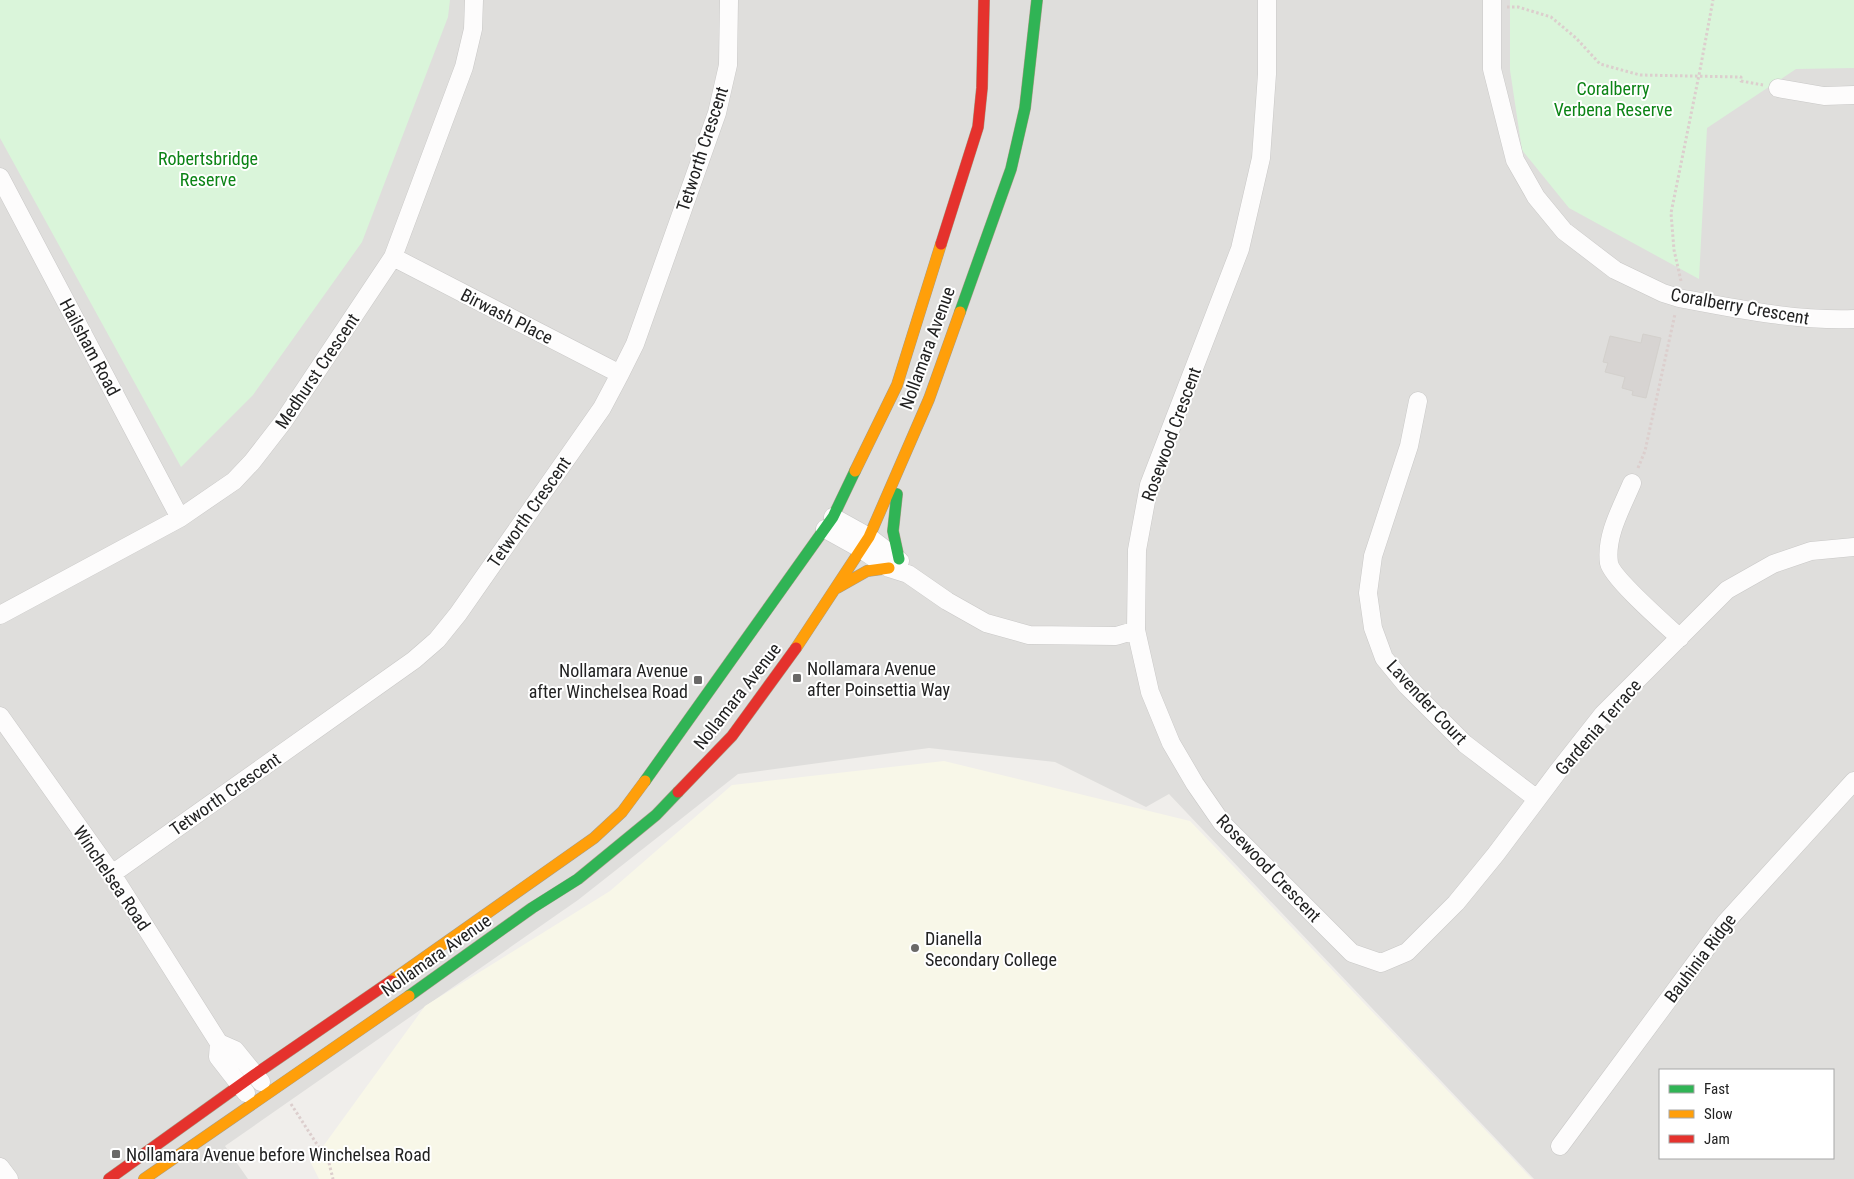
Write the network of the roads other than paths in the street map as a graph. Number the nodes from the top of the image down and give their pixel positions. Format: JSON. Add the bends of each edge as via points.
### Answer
{"nodes":[{"id":1,"x":474,"y":0,"type":"edge"},
{"id":2,"x":729,"y":0,"type":"edge"},
{"id":3,"x":984,"y":0,"type":"edge"},
{"id":4,"x":1037,"y":0,"type":"edge"},
{"id":5,"x":1266,"y":0,"type":"edge"},
{"id":6,"x":1492,"y":3,"type":"edge"},
{"id":7,"x":1778,"y":88,"type":"road end"},
{"id":8,"x":1854,"y":95,"type":"edge"},
{"id":9,"x":0,"y":177,"type":"edge"},
{"id":10,"x":394,"y":257,"type":"junction"},
{"id":11,"x":1854,"y":319,"type":"edge"},
{"id":12,"x":620,"y":374,"type":"junction"},
{"id":13,"x":1418,"y":401,"type":"dead end"},
{"id":14,"x":901,"y":463,"type":"junction"},
{"id":15,"x":1632,"y":483,"type":"road end"},
{"id":16,"x":180,"y":518,"type":"junction"},
{"id":17,"x":829,"y":523,"type":"junction"},
{"id":18,"x":865,"y":543,"type":"junction"},
{"id":19,"x":1854,"y":547,"type":"edge"},
{"id":20,"x":899,"y":567,"type":"junction"},
{"id":21,"x":836,"y":589,"type":"junction"},
{"id":22,"x":0,"y":615,"type":"edge"},
{"id":23,"x":1136,"y":630,"type":"junction"},
{"id":24,"x":1680,"y":638,"type":"junction"},
{"id":25,"x":0,"y":716,"type":"edge"},
{"id":26,"x":743,"y":721,"type":"junction"},
{"id":27,"x":684,"y":769,"type":"dead end"},
{"id":28,"x":1854,"y":781,"type":"edge"},
{"id":29,"x":1537,"y":799,"type":"junction"},
{"id":30,"x":112,"y":874,"type":"junction"},
{"id":31,"x":1380,"y":963,"type":"joint"},
{"id":32,"x":219,"y":1043,"type":"junction"},
{"id":33,"x":254,"y":1075,"type":"junction"},
{"id":34,"x":239,"y":1085,"type":"junction"},
{"id":35,"x":279,"y":1095,"type":"junction"},
{"id":36,"x":254,"y":1103,"type":"junction"},
{"id":37,"x":1560,"y":1146,"type":"dead end"},
{"id":38,"x":0,"y":1167,"type":"edge"},
{"id":39,"x":8,"y":1179,"type":"edge"},
{"id":40,"x":109,"y":1179,"type":"edge"},
{"id":41,"x":144,"y":1179,"type":"edge"}],
"edges":[{"from":1,"to":10,"type":"street","name":"Medhurst Crescent","via":[[473,29],[464,67]]},
{"from":2,"to":12,"type":"street","name":"Tetworth Crescent","via":[[728,65],[720,104],[635,344]]},
{"from":3,"to":17,"type":"main road","name":"Nollamara Avenue","via":[[982,88],[971,154],[897,385]]},
{"from":4,"to":14,"type":"main road","name":"Nollamara Avenue","via":[[1025,108],[1011,169],[929,399]]},
{"from":5,"to":23,"type":"street","name":"Rosewood Crescent","via":[[1267,74],[1261,158],[1240,249],[1149,485],[1136,550]]},
{"from":6,"to":11,"type":"street","name":"Coralberry Crescent","via":[[1492,69],[1514,160],[1536,197],[1564,231],[1615,270],[1679,298],[1789,317]]},
{"from":7,"to":8,"type":"street","via":[[1824,96]]},
{"from":9,"to":16,"type":"street","name":"Hailsham Road"},
{"from":10,"to":12,"type":"street","name":"Birwash Place"},
{"from":10,"to":16,"type":"street","name":"Medhurst Crescent","via":[[283,422],[252,462],[234,481]]},
{"from":12,"to":30,"type":"street","name":"Tetworth Crescent","via":[[602,408],[437,640],[414,660]]},
{"from":13,"to":29,"type":"street","name":"Lavender Court","via":[[1409,446],[1373,556],[1368,594],[1373,628],[1384,658],[1407,686],[1465,744]]},
{"from":14,"to":18,"type":"main road","name":"Nollamara Avenue"},
{"from":14,"to":20,"type":"main road","via":[[893,531]]},
{"from":15,"to":24,"type":"street","via":[[1610,540],[1610,564],[1626,586]]},
{"from":16,"to":22,"type":"street","name":"Medhurst Crescent"},
{"from":17,"to":18,"type":"street"},
{"from":17,"to":33,"type":"main road","name":"Nollamara Avenue","via":[[666,762],[622,812],[594,838]]},
{"from":18,"to":20,"type":"street"},
{"from":18,"to":21,"type":"main road","name":"Nollamara Avenue"},
{"from":19,"to":24,"type":"street","name":"Gardenia Terrace","via":[[1811,551],[1773,564],[1727,590]]},
{"from":20,"to":21,"type":"main road","via":[[867,571]]},
{"from":20,"to":23,"type":"street","via":[[986,623],[1029,635],[1116,636]]},
{"from":21,"to":26,"type":"main road","name":"Nollamara Avenue"},
{"from":23,"to":31,"type":"street","name":"Rosewood Crescent","via":[[1150,692],[1171,743],[1194,784],[1222,823],[1352,953]]},
{"from":24,"to":29,"type":"street","name":"Gardenia Terrace","via":[[1603,714]]},
{"from":25,"to":30,"type":"street","name":"Winchelsea Road"},
{"from":26,"to":27,"type":"main road","via":[[722,734]]},
{"from":26,"to":35,"type":"main road","name":"Nollamara Avenue","via":[[656,814],[578,879],[532,908]]},
{"from":28,"to":37,"type":"street","name":"Bauhinia Ridge","via":[[1725,923]]},
{"from":29,"to":31,"type":"street","name":"Gardenia Terrace","via":[[1456,903],[1407,952]]},
{"from":30,"to":32,"type":"street","name":"Winchelsea Road"},
{"from":32,"to":33,"type":"street","name":"Winchelsea Road","via":[[235,1050]]},
{"from":32,"to":34,"type":"street","name":"Winchelsea Road","via":[[218,1057]]},
{"from":33,"to":34,"type":"main road","name":"Nollamara Avenue"},
{"from":33,"to":35,"type":"street","name":"Winchelsea Road"},
{"from":34,"to":36,"type":"street","name":"Winchelsea Road"},
{"from":34,"to":40,"type":"main road","name":"Nollamara Avenue"},
{"from":35,"to":36,"type":"main road","name":"Nollamara Avenue"},
{"from":36,"to":41,"type":"main road","name":"Nollamara Avenue"},
{"from":38,"to":39,"type":"street"}]}
